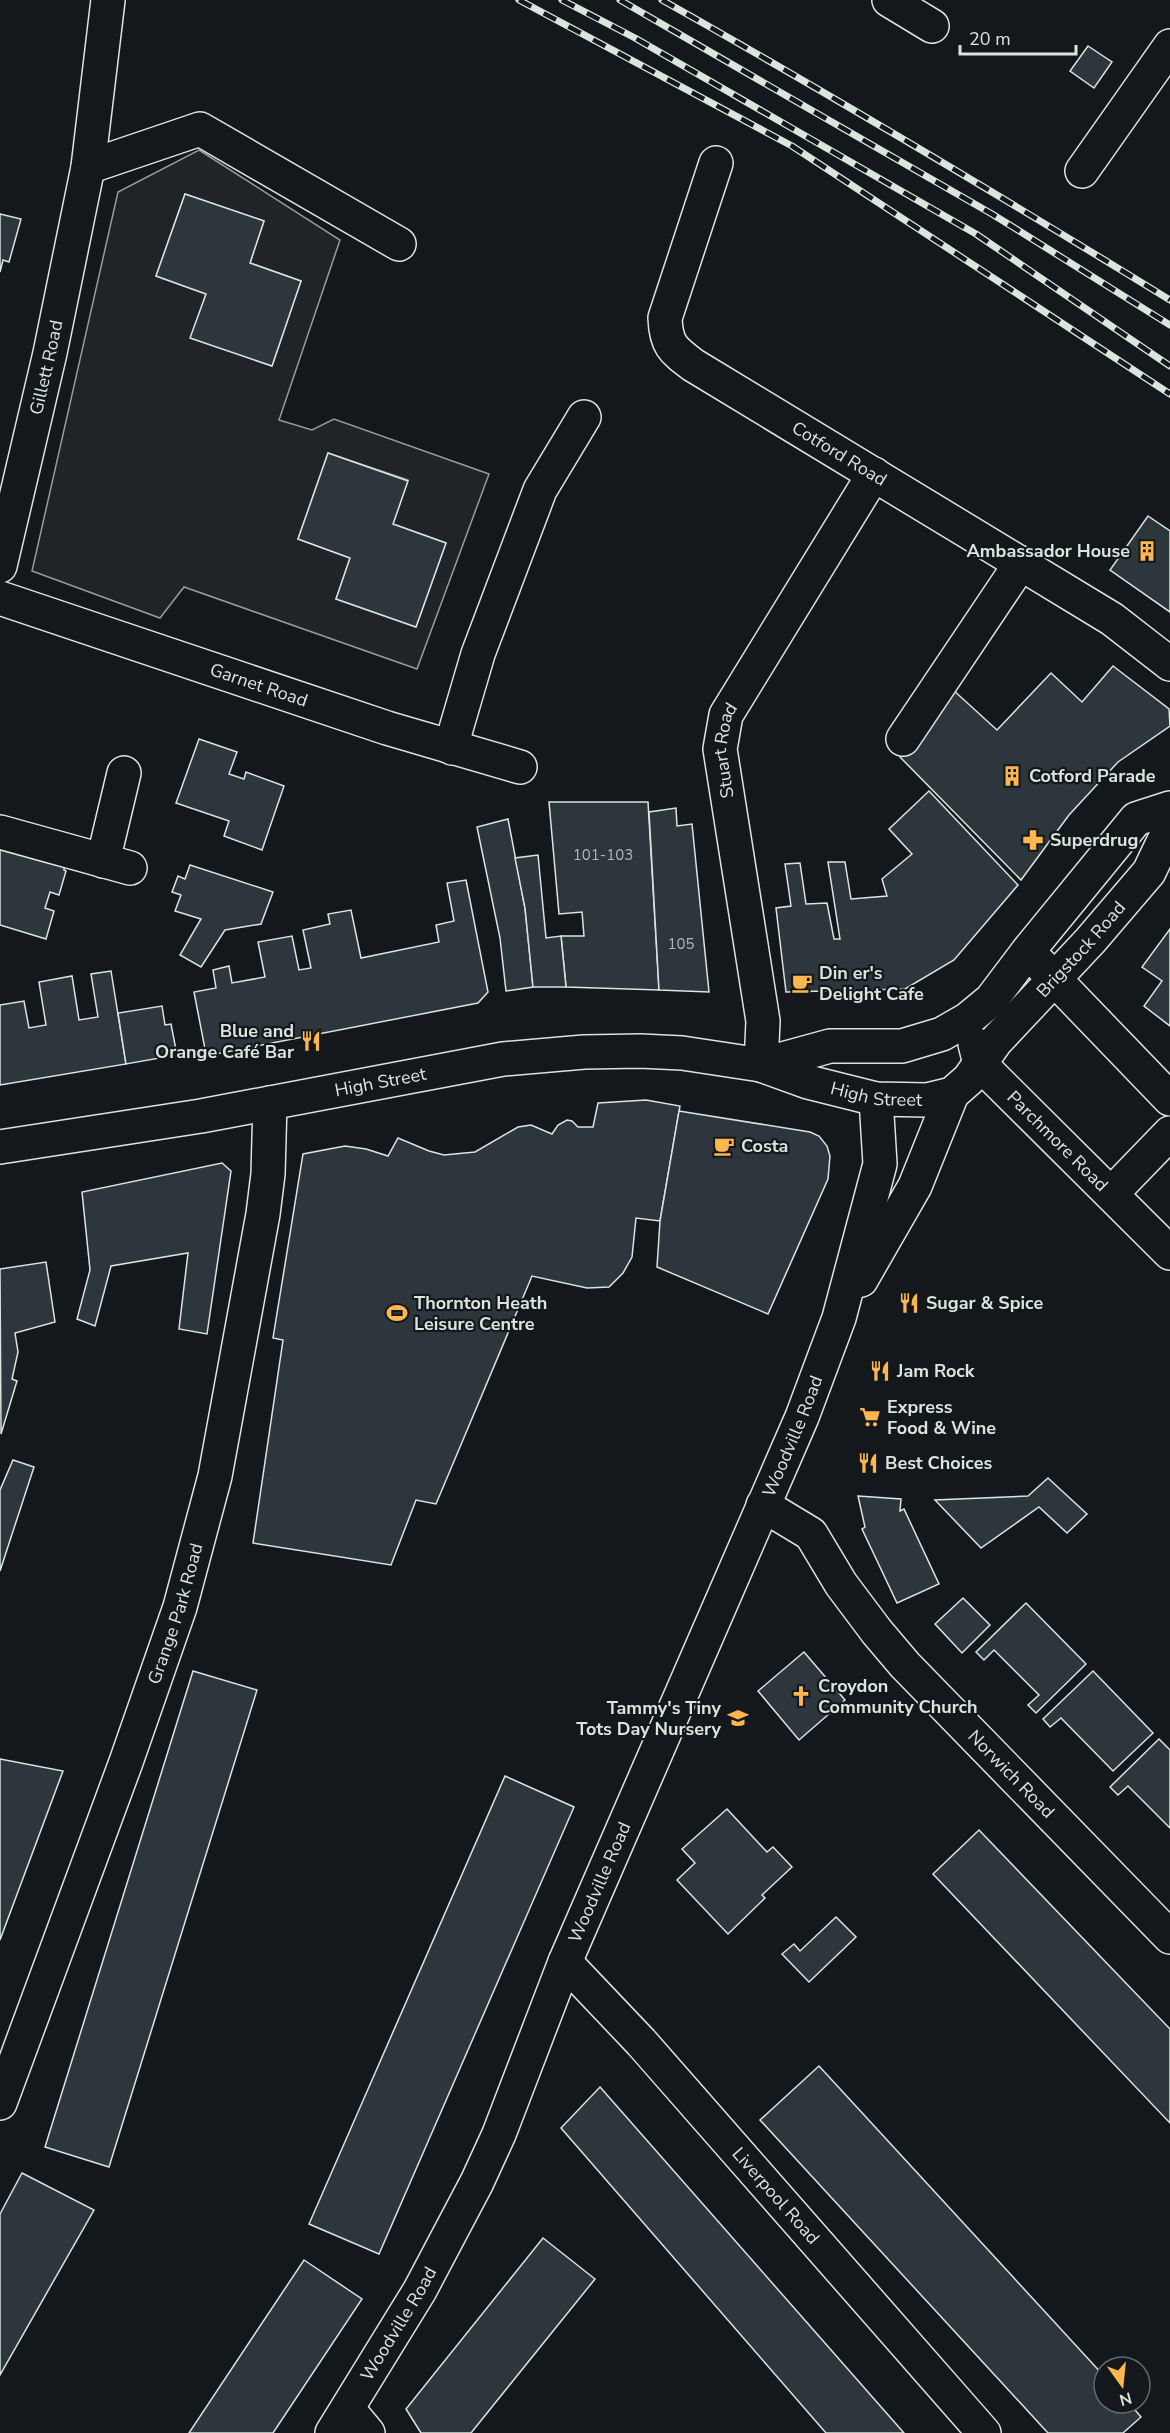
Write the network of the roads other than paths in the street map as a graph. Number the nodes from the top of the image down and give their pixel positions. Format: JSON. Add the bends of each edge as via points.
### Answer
{"nodes":[{"id":1,"x":108,"y":0,"type":"edge"},
{"id":2,"x":889,"y":0,"type":"edge"},
{"id":3,"x":932,"y":26,"type":"dead end"},
{"id":4,"x":1170,"y":46,"type":"edge"},
{"id":5,"x":716,"y":163,"type":"dead end"},
{"id":6,"x":88,"y":167,"type":"junction"},
{"id":7,"x":1082,"y":171,"type":"dead end"},
{"id":8,"x":399,"y":244,"type":"dead end"},
{"id":9,"x":584,"y":417,"type":"dead end"},
{"id":10,"x":874,"y":474,"type":"junction"},
{"id":11,"x":7,"y":514,"type":"edge"},
{"id":12,"x":1021,"y":563,"type":"junction"},
{"id":13,"x":0,"y":566,"type":"edge"},
{"id":14,"x":0,"y":598,"type":"edge"},
{"id":15,"x":1170,"y":664,"type":"edge"},
{"id":16,"x":903,"y":739,"type":"dead end"},
{"id":17,"x":452,"y":748,"type":"junction"},
{"id":18,"x":520,"y":767,"type":"dead end"},
{"id":19,"x":124,"y":773,"type":"dead end"},
{"id":20,"x":1170,"y":808,"type":"edge"},
{"id":21,"x":1170,"y":828,"type":"edge"},
{"id":22,"x":0,"y":832,"type":"edge"},
{"id":23,"x":1028,"y":951,"type":"junction"},
{"id":24,"x":1053,"y":980,"type":"junction"},
{"id":25,"x":968,"y":1019,"type":"junction"},
{"id":26,"x":980,"y":1064,"type":"junction"},
{"id":27,"x":761,"y":1065,"type":"junction"},
{"id":28,"x":952,"y":1094,"type":"junction"},
{"id":29,"x":876,"y":1099,"type":"junction"},
{"id":30,"x":1170,"y":1099,"type":"edge"},
{"id":31,"x":270,"y":1103,"type":"junction"},
{"id":32,"x":1170,"y":1133,"type":"edge"},
{"id":33,"x":0,"y":1148,"type":"edge"},
{"id":34,"x":1112,"y":1193,"type":"junction"},
{"id":35,"x":1170,"y":1253,"type":"edge"},
{"id":36,"x":839,"y":1318,"type":"junction"},
{"id":37,"x":763,"y":1504,"type":"junction"},
{"id":38,"x":1170,"y":1937,"type":"edge"},
{"id":39,"x":565,"y":1962,"type":"junction"},
{"id":40,"x":0,"y":2103,"type":"edge"},
{"id":41,"x":349,"y":2425,"type":"edge"},
{"id":42,"x":984,"y":2433,"type":"edge"}],
"edges":[{"from":1,"to":6,"type":"street","name":"Gillett Road"},
{"from":2,"to":3,"type":"street"},
{"from":4,"to":7,"type":"street"},
{"from":5,"to":10,"type":"street","name":"Cotford Road","via":[[665,318],[666,336],[673,350],[693,366]]},
{"from":6,"to":8,"type":"street","via":[[200,129]]},
{"from":6,"to":11,"type":"street","name":"Gillett Road"},
{"from":9,"to":17,"type":"street","via":[[540,490],[478,654]]},
{"from":10,"to":12,"type":"street","name":"Cotford Road"},
{"from":10,"to":27,"type":"street","name":"Stuart Road","via":[[726,715],[720,749],[763,1021]]},
{"from":11,"to":13,"type":"street","name":"Gillett Road"},
{"from":12,"to":15,"type":"street","name":"Cotford Road","via":[[1112,619]]},
{"from":12,"to":16,"type":"street"},
{"from":14,"to":17,"type":"street","name":"Garnet Road"},
{"from":17,"to":18,"type":"street","name":"Garnet Road"},
{"from":19,"to":22,"type":"street","via":[[116,865]]},
{"from":20,"to":23,"type":"street","name":"Brigstock Road","via":[[1136,819]]},
{"from":21,"to":24,"type":"street","name":"Brigstock Road","via":[[1149,872]]},
{"from":23,"to":24,"type":"street"},
{"from":23,"to":25,"type":"street","name":"Brigstock Road","via":[[991,1000]]},
{"from":24,"to":26,"type":"street","name":"Brigstock Road","via":[[996,1041]]},
{"from":24,"to":30,"type":"street"},
{"from":25,"to":26,"type":"street"},
{"from":25,"to":27,"type":"street","name":"High Street","via":[[942,1034],[902,1047],[830,1046]]},
{"from":26,"to":28,"type":"street"},
{"from":26,"to":34,"type":"street","name":"Parchmore Road"},
{"from":27,"to":29,"type":"street","name":"High Street"},
{"from":27,"to":31,"type":"street","name":"High Street","via":[[651,1051],[572,1053],[503,1059]]},
{"from":28,"to":29,"type":"street","name":"High Street","via":[[927,1100]]},
{"from":28,"to":36,"type":"street","name":"Woodville Road","via":[[915,1186]]},
{"from":29,"to":36,"type":"street","name":"Woodville Road","via":[[880,1164]]},
{"from":31,"to":33,"type":"street","name":"High Street"},
{"from":31,"to":40,"type":"street","name":"Grange Park Road","via":[[263,1214],[197,1549],[152,1691]]},
{"from":32,"to":34,"type":"street"},
{"from":34,"to":35,"type":"street","name":"Parchmore Road"},
{"from":36,"to":37,"type":"street","name":"Woodville Road","via":[[802,1417]]},
{"from":37,"to":38,"type":"street","name":"Norwich Road","via":[[811,1534],[842,1584],[905,1665]]},
{"from":37,"to":39,"type":"street","name":"Woodville Road"},
{"from":39,"to":41,"type":"street","name":"Woodville Road","via":[[477,2182]]},
{"from":39,"to":42,"type":"street","name":"Liverpool Road","via":[[641,2042]]}]}
